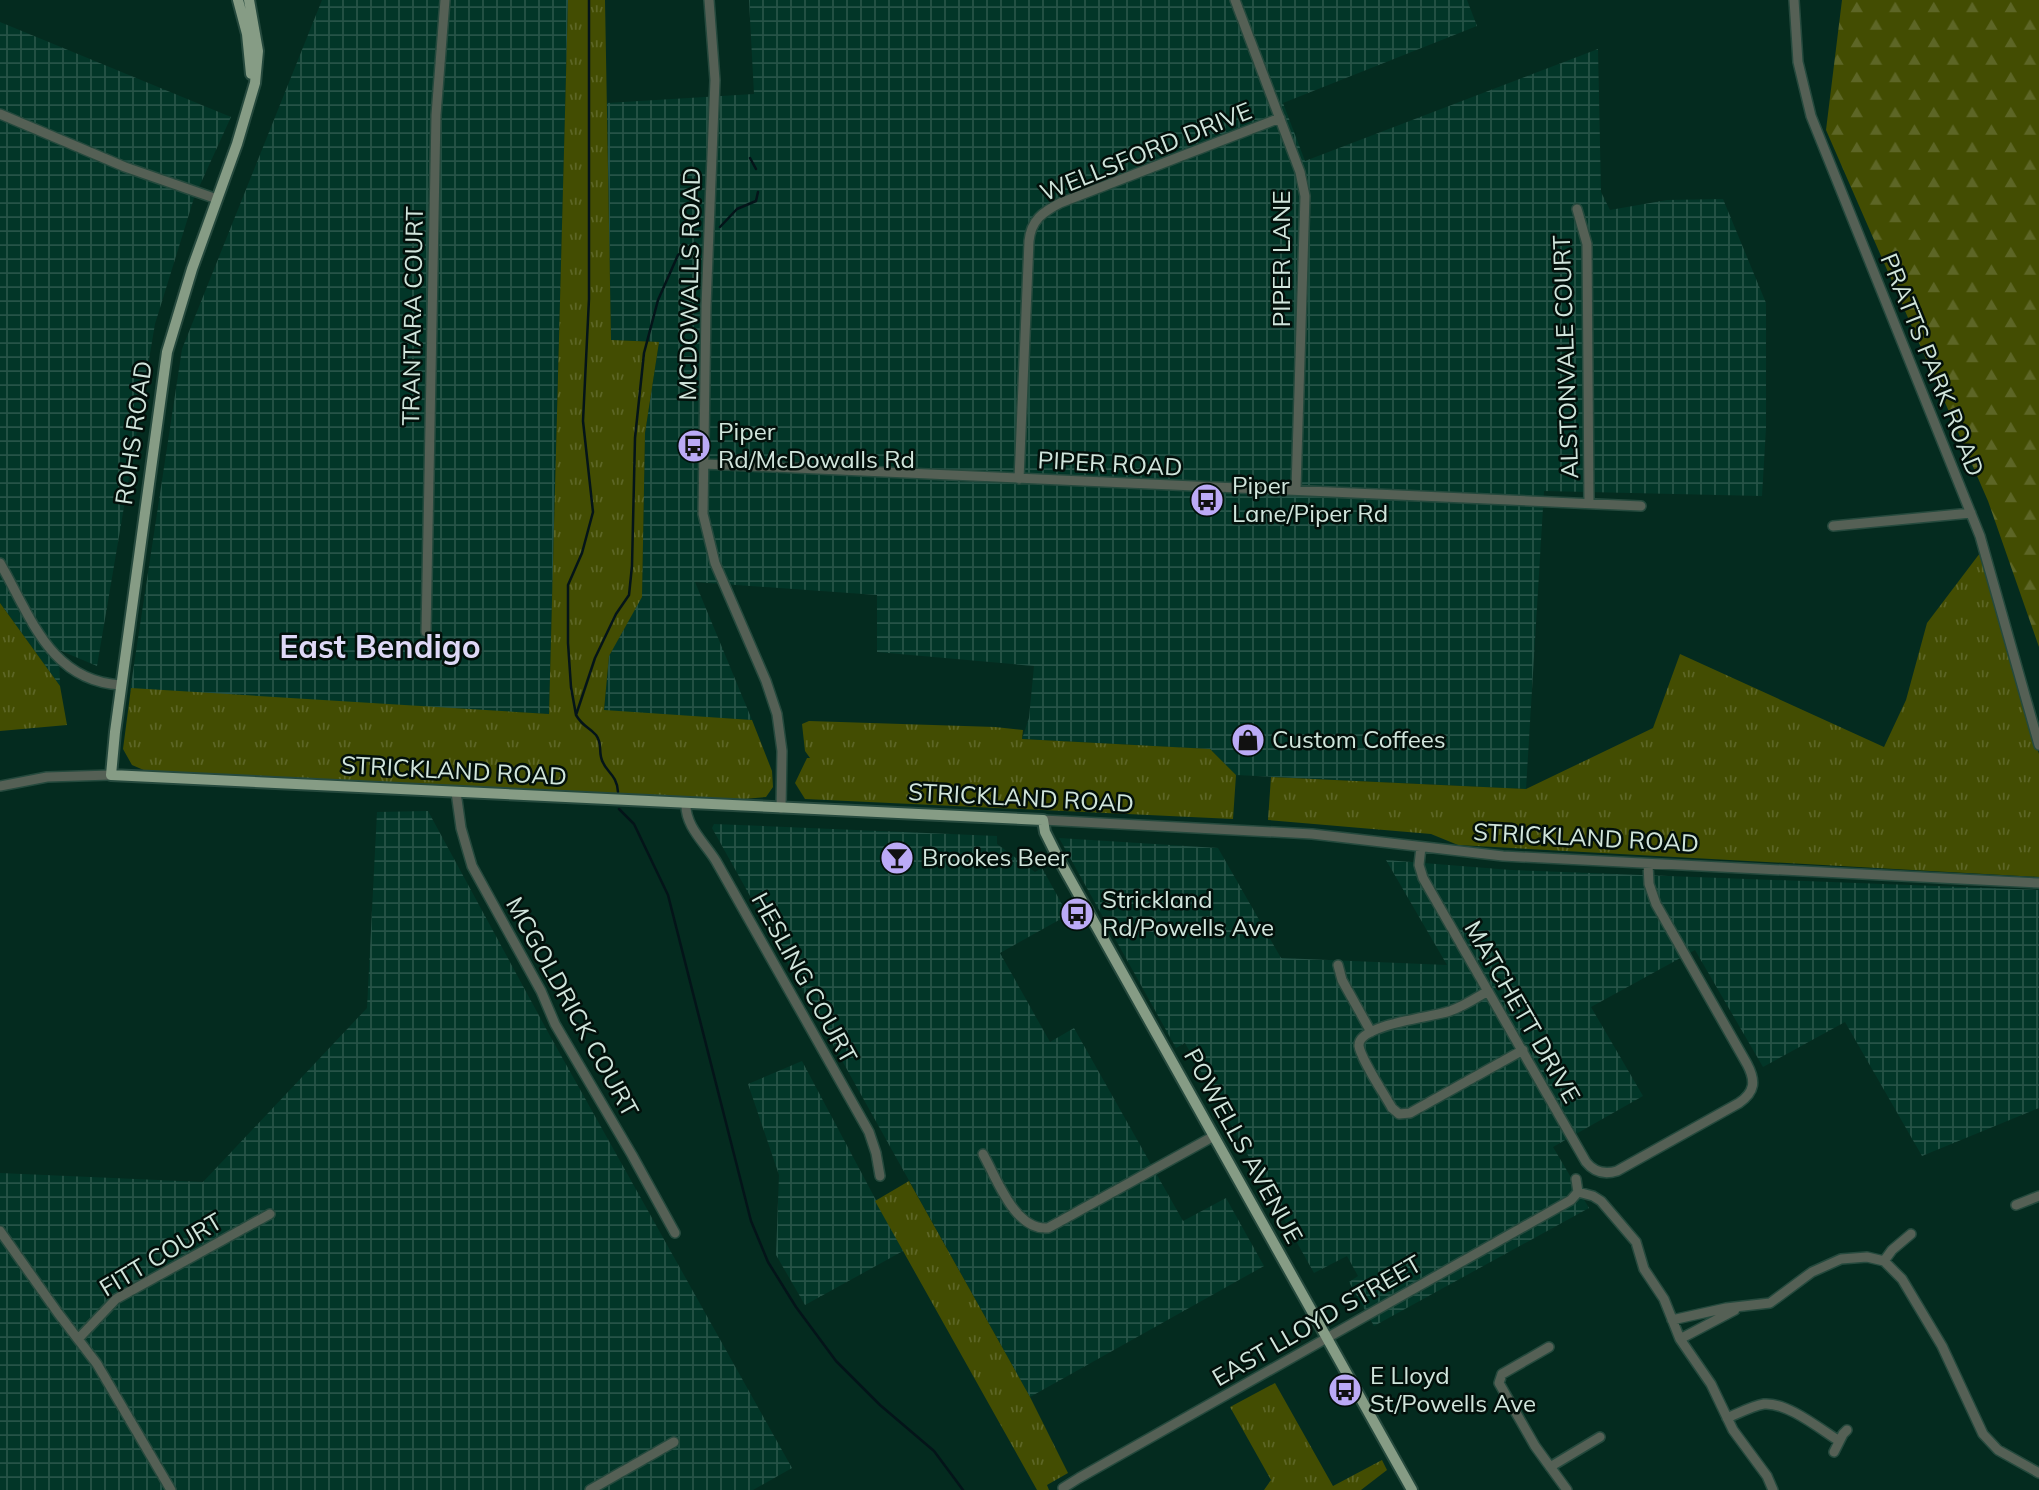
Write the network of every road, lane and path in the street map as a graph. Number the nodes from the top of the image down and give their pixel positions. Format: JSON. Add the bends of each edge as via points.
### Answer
{"nodes":[{"id":1,"x":238,"y":0,"type":"edge"},
{"id":2,"x":249,"y":0,"type":"edge"},
{"id":3,"x":446,"y":0,"type":"edge"},
{"id":4,"x":709,"y":0,"type":"edge"},
{"id":5,"x":1235,"y":0,"type":"edge"},
{"id":6,"x":1794,"y":0,"type":"edge"},
{"id":7,"x":248,"y":108,"type":"junction"},
{"id":8,"x":0,"y":114,"type":"edge"},
{"id":9,"x":1280,"y":118,"type":"junction"},
{"id":10,"x":217,"y":199,"type":"junction"},
{"id":11,"x":1577,"y":209,"type":"dead end"},
{"id":12,"x":704,"y":464,"type":"junction"},
{"id":13,"x":1019,"y":479,"type":"junction"},
{"id":14,"x":1296,"y":489,"type":"junction"},
{"id":15,"x":1589,"y":503,"type":"junction"},
{"id":16,"x":1641,"y":506,"type":"dead end"},
{"id":17,"x":1971,"y":513,"type":"junction"},
{"id":18,"x":1833,"y":526,"type":"dead end"},
{"id":19,"x":0,"y":563,"type":"edge"},
{"id":20,"x":426,"y":632,"type":"dead end"},
{"id":21,"x":121,"y":685,"type":"junction"},
{"id":22,"x":2039,"y":745,"type":"edge"},
{"id":23,"x":111,"y":775,"type":"junction"},
{"id":24,"x":0,"y":786,"type":"edge"},
{"id":25,"x":456,"y":792,"type":"junction"},
{"id":26,"x":686,"y":803,"type":"junction"},
{"id":27,"x":781,"y":808,"type":"junction"},
{"id":28,"x":1043,"y":820,"type":"junction"},
{"id":29,"x":1421,"y":847,"type":"junction"},
{"id":30,"x":1648,"y":864,"type":"junction"},
{"id":31,"x":2039,"y":883,"type":"edge"},
{"id":32,"x":1338,"y":965,"type":"dead end"},
{"id":33,"x":1489,"y":991,"type":"junction"},
{"id":34,"x":1371,"y":1032,"type":"junction"},
{"id":35,"x":1523,"y":1050,"type":"junction"},
{"id":36,"x":1214,"y":1136,"type":"junction"},
{"id":37,"x":983,"y":1154,"type":"dead end"},
{"id":38,"x":880,"y":1175,"type":"dead end"},
{"id":39,"x":1576,"y":1179,"type":"dead end"},
{"id":40,"x":1578,"y":1192,"type":"junction"},
{"id":41,"x":2039,"y":1196,"type":"edge"},
{"id":42,"x":2016,"y":1205,"type":"dead end"},
{"id":43,"x":270,"y":1213,"type":"dead end"},
{"id":44,"x":0,"y":1231,"type":"edge"},
{"id":45,"x":674,"y":1233,"type":"dead end"},
{"id":46,"x":1911,"y":1234,"type":"dead end"},
{"id":47,"x":1884,"y":1261,"type":"junction"},
{"id":48,"x":1740,"y":1308,"type":"junction"},
{"id":49,"x":1672,"y":1320,"type":"junction"},
{"id":50,"x":79,"y":1338,"type":"junction"},
{"id":51,"x":1327,"y":1338,"type":"junction"},
{"id":52,"x":1680,"y":1339,"type":"junction"},
{"id":53,"x":1549,"y":1347,"type":"dead end"},
{"id":54,"x":1727,"y":1418,"type":"junction"},
{"id":55,"x":1847,"y":1430,"type":"dead end"},
{"id":56,"x":1601,"y":1437,"type":"dead end"},
{"id":57,"x":1839,"y":1441,"type":"junction"},
{"id":58,"x":674,"y":1442,"type":"dead end"},
{"id":59,"x":1834,"y":1452,"type":"dead end"},
{"id":60,"x":1550,"y":1467,"type":"junction"},
{"id":61,"x":2039,"y":1473,"type":"edge"},
{"id":62,"x":1064,"y":1489,"type":"edge"},
{"id":63,"x":171,"y":1490,"type":"edge"},
{"id":64,"x":590,"y":1490,"type":"edge"},
{"id":65,"x":1412,"y":1490,"type":"edge"},
{"id":66,"x":1567,"y":1490,"type":"edge"},
{"id":67,"x":1773,"y":1490,"type":"edge"}],
"edges":[{"from":1,"to":7,"type":"main road","name":"ROHS ROAD","via":[[250,52]]},
{"from":2,"to":7,"type":"main road","name":"ROHS ROAD","via":[[258,51]]},
{"from":3,"to":20,"type":"street","name":"TRANTARA COURT","via":[[436,115]]},
{"from":4,"to":12,"type":"street","name":"MCDOWALLS ROAD","via":[[715,80]]},
{"from":5,"to":9,"type":"street","name":"PIPER LANE"},
{"from":6,"to":17,"type":"street","name":"PRATTS PARK ROAD","via":[[1798,62],[1811,116]]},
{"from":7,"to":10,"type":"main road","name":"ROHS ROAD"},
{"from":8,"to":10,"type":"street","via":[[125,167]]},
{"from":9,"to":13,"type":"street","name":"WELLSFORD DRIVE","via":[[1060,204],[1033,223]]},
{"from":9,"to":14,"type":"street","name":"PIPER LANE","via":[[1300,172],[1306,209]]},
{"from":10,"to":21,"type":"main road","name":"ROHS ROAD","via":[[167,352]]},
{"from":11,"to":15,"type":"street","name":"ALSTONVALE COURT","via":[[1587,244]]},
{"from":12,"to":13,"type":"street","name":"PIPER ROAD"},
{"from":12,"to":27,"type":"street","name":"MCDOWALLS ROAD","via":[[702,502],[707,539],[777,714]]},
{"from":13,"to":14,"type":"street","name":"PIPER ROAD"},
{"from":14,"to":15,"type":"street","name":"PIPER ROAD"},
{"from":15,"to":16,"type":"street","name":"PIPER ROAD"},
{"from":17,"to":18,"type":"street"},
{"from":17,"to":22,"type":"street","name":"PRATTS PARK ROAD"},
{"from":19,"to":21,"type":"street","via":[[39,634],[60,660],[92,680]]},
{"from":21,"to":23,"type":"main road","name":"ROHS ROAD"},
{"from":23,"to":24,"type":"street","name":"STRICKLAND ROAD","via":[[51,777]]},
{"from":23,"to":25,"type":"main road","name":"STRICKLAND ROAD"},
{"from":25,"to":26,"type":"main road","name":"STRICKLAND ROAD"},
{"from":25,"to":45,"type":"street","name":"MCGOLDRICK COURT","via":[[472,866]]},
{"from":26,"to":27,"type":"main road","name":"STRICKLAND ROAD"},
{"from":26,"to":38,"type":"street","name":"HESLING COURT","via":[[692,828],[716,861],[869,1132]]},
{"from":27,"to":28,"type":"main road","name":"STRICKLAND ROAD"},
{"from":28,"to":29,"type":"street","name":"STRICKLAND ROAD","via":[[1312,834]]},
{"from":28,"to":36,"type":"main road","name":"POWELLS AVENUE","via":[[1057,856]]},
{"from":29,"to":30,"type":"street","name":"STRICKLAND ROAD"},
{"from":29,"to":33,"type":"street","name":"MATCHETT DRIVE","via":[[1423,878]]},
{"from":30,"to":31,"type":"street","name":"STRICKLAND ROAD"},
{"from":30,"to":35,"type":"street","name":"MATCHETT DRIVE","via":[[1656,904],[1753,1076],[1752,1090],[1739,1103],[1617,1171],[1601,1172],[1586,1162]]},
{"from":32,"to":34,"type":"street"},
{"from":33,"to":34,"type":"street","via":[[1452,1010]]},
{"from":33,"to":35,"type":"street","name":"MATCHETT DRIVE"},
{"from":34,"to":35,"type":"street","via":[[1360,1041],[1360,1050],[1399,1114]]},
{"from":36,"to":37,"type":"street","via":[[1048,1228],[1034,1227],[1019,1216]]},
{"from":36,"to":51,"type":"main road","name":"POWELLS AVENUE"},
{"from":39,"to":40,"type":"street"},
{"from":40,"to":49,"type":"street","via":[[1601,1201],[1630,1233]]},
{"from":40,"to":51,"type":"street","name":"EAST LLOYD STREET"},
{"from":41,"to":42,"type":"street"},
{"from":43,"to":50,"type":"street","name":"FITT COURT","via":[[116,1299]]},
{"from":44,"to":50,"type":"street"},
{"from":46,"to":47,"type":"street"},
{"from":47,"to":48,"type":"street","via":[[1858,1257],[1834,1262],[1770,1303]]},
{"from":47,"to":61,"type":"street","via":[[1902,1279],[1942,1346],[1983,1434],[1998,1450]]},
{"from":48,"to":49,"type":"street"},
{"from":48,"to":52,"type":"street"},
{"from":49,"to":52,"type":"street"},
{"from":50,"to":63,"type":"street"},
{"from":51,"to":62,"type":"street","name":"EAST LLOYD STREET"},
{"from":51,"to":65,"type":"main road","name":"POWELLS AVENUE"},
{"from":52,"to":54,"type":"street","via":[[1711,1384]]},
{"from":53,"to":60,"type":"street","via":[[1502,1374],[1499,1383]]},
{"from":54,"to":57,"type":"street","via":[[1757,1405],[1772,1404]]},
{"from":54,"to":67,"type":"street"},
{"from":55,"to":57,"type":"street"},
{"from":56,"to":60,"type":"street"},
{"from":57,"to":59,"type":"street"},
{"from":58,"to":64,"type":"street"},
{"from":60,"to":66,"type":"street"}]}
